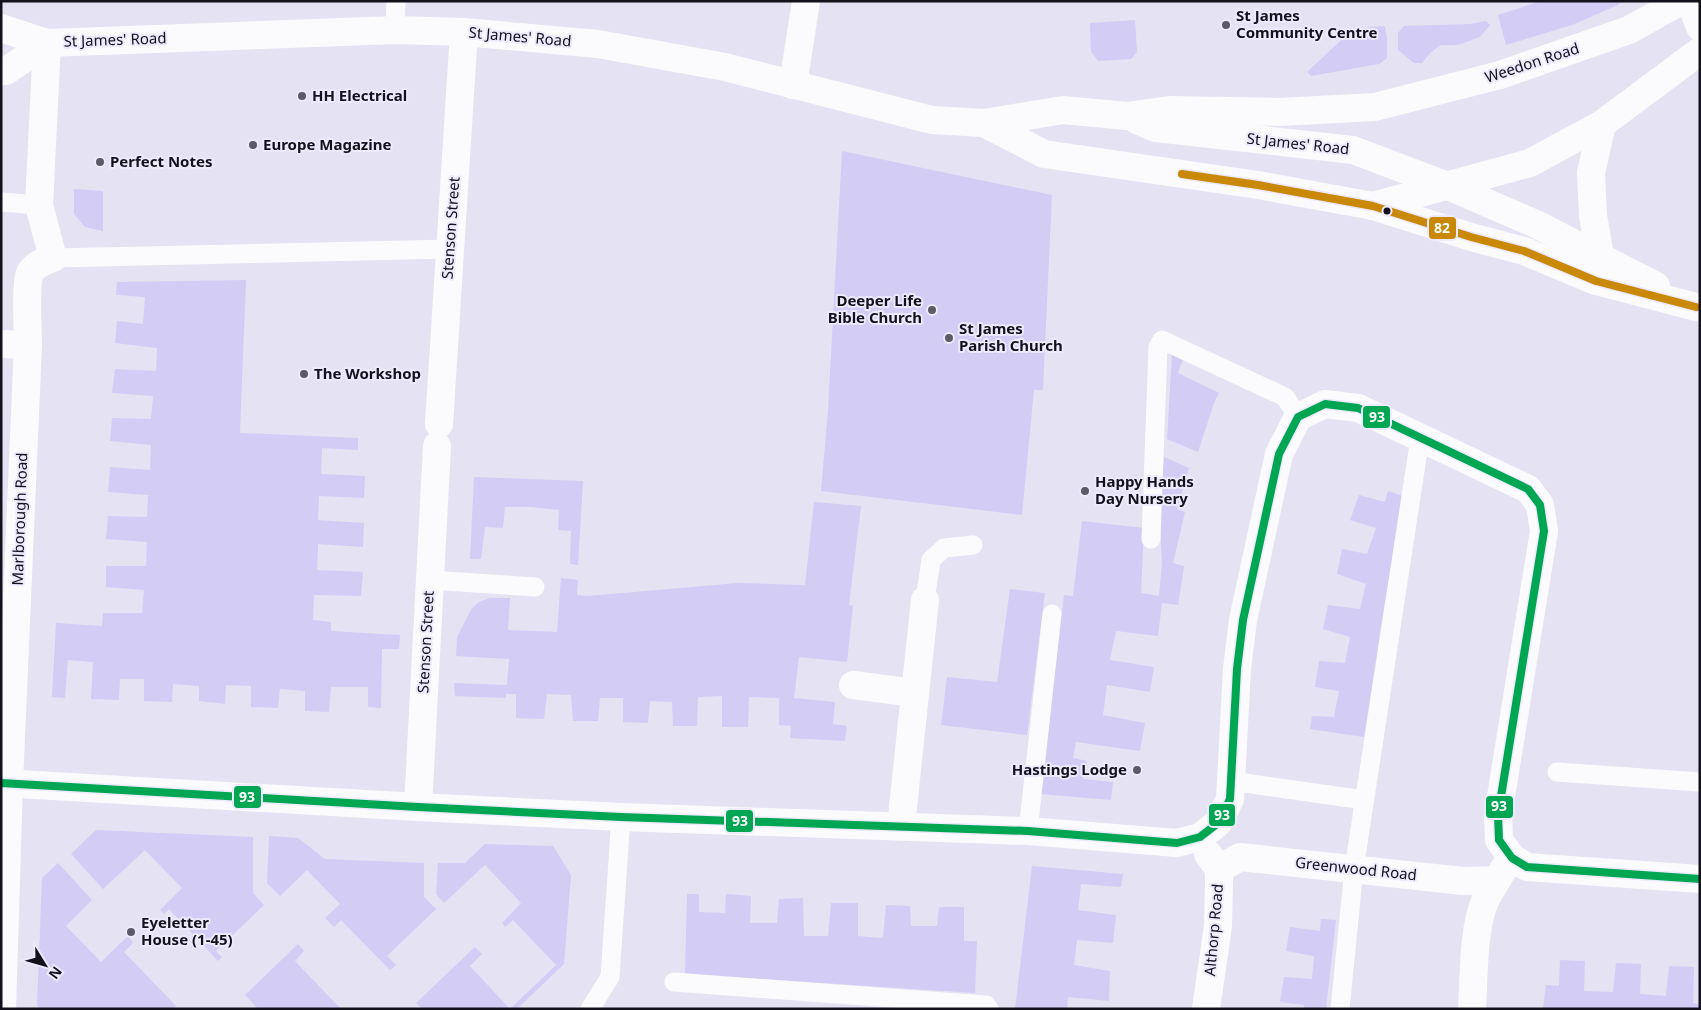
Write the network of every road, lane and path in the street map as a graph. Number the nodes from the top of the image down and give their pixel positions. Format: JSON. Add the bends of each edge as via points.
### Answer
{"nodes":[{"id":1,"x":396,"y":1,"type":"edge"},
{"id":2,"x":806,"y":1,"type":"edge"},
{"id":3,"x":1682,"y":1,"type":"edge"},
{"id":4,"x":1690,"y":1,"type":"edge"},
{"id":5,"x":1700,"y":27,"type":"edge"},
{"id":6,"x":1,"y":28,"type":"edge"},
{"id":7,"x":396,"y":30,"type":"junction"},
{"id":8,"x":464,"y":32,"type":"junction"},
{"id":9,"x":47,"y":43,"type":"junction"},
{"id":10,"x":1700,"y":51,"type":"edge"},
{"id":11,"x":1,"y":71,"type":"edge"},
{"id":12,"x":793,"y":85,"type":"junction"},
{"id":13,"x":1375,"y":107,"type":"joint"},
{"id":14,"x":1127,"y":116,"type":"junction"},
{"id":15,"x":984,"y":123,"type":"junction"},
{"id":16,"x":1602,"y":124,"type":"junction"},
{"id":17,"x":1448,"y":186,"type":"junction"},
{"id":18,"x":1,"y":202,"type":"edge"},
{"id":19,"x":39,"y":205,"type":"junction"},
{"id":20,"x":1374,"y":206,"type":"junction"},
{"id":21,"x":449,"y":249,"type":"junction"},
{"id":22,"x":1600,"y":256,"type":"junction"},
{"id":23,"x":53,"y":258,"type":"junction"},
{"id":24,"x":1698,"y":308,"type":"edge"},
{"id":25,"x":14,"y":344,"type":"edge"},
{"id":26,"x":1298,"y":417,"type":"junction"},
{"id":27,"x":1420,"y":438,"type":"junction"},
{"id":28,"x":1150,"y":539,"type":"dead end"},
{"id":29,"x":973,"y":545,"type":"dead end"},
{"id":30,"x":429,"y":580,"type":"junction"},
{"id":31,"x":535,"y":586,"type":"dead end"},
{"id":32,"x":924,"y":600,"type":"joint"},
{"id":33,"x":1052,"y":614,"type":"dead end"},
{"id":34,"x":853,"y":685,"type":"dead end"},
{"id":35,"x":915,"y":693,"type":"junction"},
{"id":36,"x":1556,"y":772,"type":"dead end"},
{"id":37,"x":1231,"y":780,"type":"junction"},
{"id":38,"x":1700,"y":782,"type":"edge"},
{"id":39,"x":5,"y":783,"type":"edge"},
{"id":40,"x":1364,"y":800,"type":"junction"},
{"id":41,"x":418,"y":807,"type":"junction"},
{"id":42,"x":621,"y":817,"type":"junction"},
{"id":43,"x":901,"y":826,"type":"junction"},
{"id":44,"x":1028,"y":831,"type":"junction"},
{"id":45,"x":1200,"y":837,"type":"junction"},
{"id":46,"x":1219,"y":868,"type":"junction"},
{"id":47,"x":1354,"y":869,"type":"junction"},
{"id":48,"x":1504,"y":869,"type":"junction"},
{"id":49,"x":1700,"y":879,"type":"edge"},
{"id":50,"x":674,"y":982,"type":"dead end"},
{"id":51,"x":2,"y":1009,"type":"edge"},
{"id":52,"x":590,"y":1009,"type":"edge"},
{"id":53,"x":989,"y":1009,"type":"edge"},
{"id":54,"x":1206,"y":1009,"type":"edge"},
{"id":55,"x":1340,"y":1009,"type":"edge"},
{"id":56,"x":1472,"y":1009,"type":"edge"}],
"edges":[{"from":1,"to":7,"type":"lane"},
{"from":2,"to":12,"type":"street"},
{"from":3,"to":13,"type":"street","name":"Weedon Road","via":[[1629,30],[1500,75]]},
{"from":4,"to":5,"type":"street"},
{"from":6,"to":9,"type":"street","name":"St James' Road"},
{"from":7,"to":8,"type":"street","name":"St James' Road"},
{"from":7,"to":9,"type":"street","name":"St James' Road"},
{"from":8,"to":12,"type":"street","name":"St James' Road","via":[[598,44],[725,67]]},
{"from":8,"to":21,"type":"street","name":"Stenson Street"},
{"from":9,"to":11,"type":"street","name":"St James' Road","via":[[6,71]]},
{"from":9,"to":19,"type":"street"},
{"from":10,"to":16,"type":"street"},
{"from":12,"to":15,"type":"street","name":"St James' Road","via":[[932,120]]},
{"from":13,"to":14,"type":"street","name":"St James' Road","via":[[1280,112],[1169,110]]},
{"from":14,"to":15,"type":"street","name":"St James' Road","via":[[1063,110]]},
{"from":14,"to":17,"type":"street","name":"St James' Road","via":[[1156,128],[1353,150]]},
{"from":15,"to":20,"type":"street","name":"St James' Road","via":[[1044,154],[1258,185]]},
{"from":16,"to":17,"type":"street","via":[[1530,163]]},
{"from":16,"to":22,"type":"street","via":[[1591,173],[1592,216]]},
{"from":17,"to":20,"type":"street","name":"St James' Road"},
{"from":17,"to":22,"type":"street"},
{"from":18,"to":19,"type":"lane"},
{"from":19,"to":23,"type":"street"},
{"from":20,"to":24,"type":"street","name":"St James' Road","via":[[1524,250],[1596,281]]},
{"from":21,"to":23,"type":"lane"},
{"from":21,"to":30,"type":"street","name":"Stenson Street"},
{"from":22,"to":24,"type":"street"},
{"from":23,"to":25,"type":"street","name":"Marlborough Road","via":[[30,272]]},
{"from":25,"to":39,"type":"street","name":"Marlborough Road"},
{"from":26,"to":27,"type":"street","via":[[1325,404],[1358,408]]},
{"from":26,"to":28,"type":"lane","via":[[1285,397],[1162,340],[1158,347]]},
{"from":26,"to":37,"type":"street","via":[[1279,454],[1243,620]]},
{"from":27,"to":40,"type":"lane"},
{"from":27,"to":48,"type":"street","via":[[1528,489],[1540,505],[1544,530],[1498,815]]},
{"from":29,"to":32,"type":"lane","via":[[944,548],[931,560]]},
{"from":30,"to":31,"type":"lane"},
{"from":30,"to":41,"type":"street","name":"Stenson Street"},
{"from":32,"to":35,"type":"street"},
{"from":33,"to":44,"type":"lane"},
{"from":34,"to":35,"type":"street"},
{"from":35,"to":43,"type":"street"},
{"from":36,"to":38,"type":"lane"},
{"from":37,"to":40,"type":"lane"},
{"from":37,"to":45,"type":"street","via":[[1230,799],[1218,823]]},
{"from":39,"to":41,"type":"street"},
{"from":39,"to":51,"type":"street","name":"Marlborough Road"},
{"from":40,"to":47,"type":"lane"},
{"from":41,"to":42,"type":"street"},
{"from":42,"to":43,"type":"street"},
{"from":42,"to":52,"type":"lane","via":[[610,977]]},
{"from":43,"to":44,"type":"street"},
{"from":44,"to":45,"type":"street","via":[[1178,843]]},
{"from":45,"to":46,"type":"street","name":"Althorp Road"},
{"from":46,"to":47,"type":"street","name":"Greenwood Road","via":[[1240,857]]},
{"from":46,"to":54,"type":"street","name":"Althorp Road","via":[[1218,926]]},
{"from":47,"to":48,"type":"street","name":"Greenwood Road","via":[[1464,881]]},
{"from":47,"to":55,"type":"lane"},
{"from":48,"to":49,"type":"street","name":"Greenwood Road","via":[[1527,867]]},
{"from":48,"to":56,"type":"street","via":[[1485,902],[1478,926]]},
{"from":50,"to":53,"type":"lane","via":[[986,1005]]}]}
